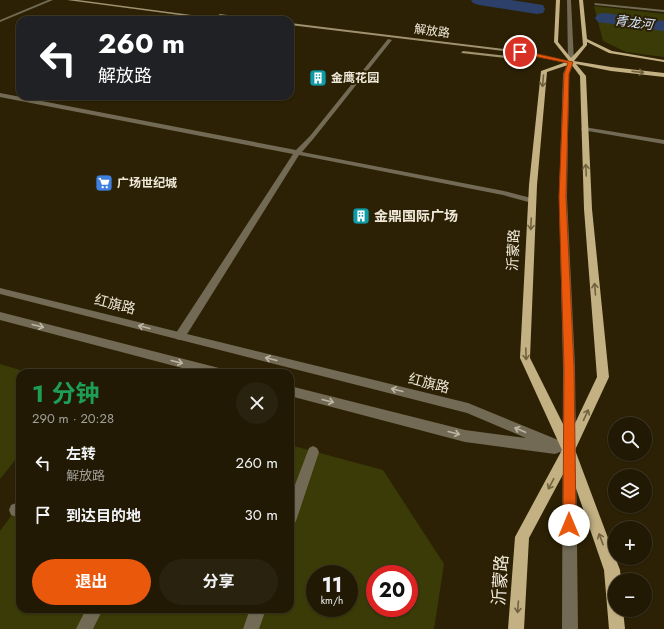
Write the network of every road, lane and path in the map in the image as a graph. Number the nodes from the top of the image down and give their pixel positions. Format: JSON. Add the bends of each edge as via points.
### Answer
{"nodes":[{"id":1,"x":47,"y":0,"type":"edge"},
{"id":2,"x":51,"y":0,"type":"edge"},
{"id":3,"x":69,"y":0,"type":"edge"},
{"id":4,"x":104,"y":0,"type":"edge"},
{"id":5,"x":558,"y":0,"type":"edge"},
{"id":6,"x":569,"y":0,"type":"edge"},
{"id":7,"x":581,"y":0,"type":"edge"},
{"id":8,"x":595,"y":4,"type":"dead end"},
{"id":9,"x":664,"y":11,"type":"edge"},
{"id":10,"x":195,"y":16,"type":"edge"},
{"id":11,"x":229,"y":16,"type":"edge"},
{"id":12,"x":0,"y":17,"type":"edge"},
{"id":13,"x":0,"y":21,"type":"edge"},
{"id":14,"x":294,"y":24,"type":"edge"},
{"id":15,"x":294,"y":28,"type":"edge"},
{"id":16,"x":390,"y":40,"type":"junction"},
{"id":17,"x":586,"y":40,"type":"junction"},
{"id":18,"x":435,"y":46,"type":"junction"},
{"id":19,"x":453,"y":50,"type":"dead end"},
{"id":20,"x":459,"y":52,"type":"dead end"},
{"id":21,"x":664,"y":61,"type":"edge"},
{"id":22,"x":571,"y":62,"type":"junction"},
{"id":23,"x":609,"y":62,"type":"dead end"},
{"id":24,"x":641,"y":66,"type":"dead end"},
{"id":25,"x":664,"y":69,"type":"edge"},
{"id":26,"x":664,"y":75,"type":"edge"},
{"id":27,"x":0,"y":95,"type":"edge"},
{"id":28,"x":16,"y":98,"type":"edge"},
{"id":29,"x":26,"y":100,"type":"edge"},
{"id":30,"x":584,"y":129,"type":"junction"},
{"id":31,"x":664,"y":142,"type":"edge"},
{"id":32,"x":297,"y":153,"type":"junction"},
{"id":33,"x":532,"y":201,"type":"junction"},
{"id":34,"x":0,"y":291,"type":"edge"},
{"id":35,"x":0,"y":316,"type":"edge"},
{"id":36,"x":180,"y":336,"type":"junction"},
{"id":37,"x":204,"y":369,"type":"edge"},
{"id":38,"x":294,"y":392,"type":"edge"},
{"id":39,"x":569,"y":450,"type":"junction"},
{"id":40,"x":313,"y":452,"type":"dead end"},
{"id":41,"x":294,"y":507,"type":"edge"},
{"id":42,"x":612,"y":573,"type":"edge"},
{"id":43,"x":92,"y":613,"type":"edge"},
{"id":44,"x":256,"y":613,"type":"edge"},
{"id":45,"x":616,"y":617,"type":"edge"},
{"id":46,"x":84,"y":629,"type":"edge"},
{"id":47,"x":250,"y":629,"type":"edge"},
{"id":48,"x":516,"y":629,"type":"edge"},
{"id":49,"x":570,"y":629,"type":"edge"},
{"id":50,"x":617,"y":629,"type":"edge"}],
"edges":[{"from":1,"to":12,"type":"street"},
{"from":2,"to":13,"type":"street"},
{"from":3,"to":10,"type":"main road"},
{"from":4,"to":11,"type":"main road"},
{"from":5,"to":22,"type":"main road","name":"沂蒙路","via":[[556,42]]},
{"from":6,"to":22,"type":"street"},
{"from":7,"to":17,"type":"main road"},
{"from":8,"to":9,"type":"street"},
{"from":14,"to":22,"type":"main road","name":"解放路","via":[[520,52]]},
{"from":15,"to":16,"type":"main road","name":"解放路"},
{"from":16,"to":18,"type":"main road","name":"解放路"},
{"from":16,"to":32,"type":"street"},
{"from":17,"to":21,"type":"main road","via":[[611,52]]},
{"from":17,"to":22,"type":"main road"},
{"from":18,"to":19,"type":"main road"},
{"from":18,"to":22,"type":"main road","name":"解放路"},
{"from":20,"to":22,"type":"main road"},
{"from":22,"to":23,"type":"main road","name":"解放路"},
{"from":22,"to":26,"type":"main road","name":"解放路","one_way":true},
{"from":22,"to":30,"type":"main road","name":"沂蒙路","via":[[583,76]]},
{"from":22,"to":33,"type":"main road","name":"沂蒙路","one_way":true,"via":[[544,71]]},
{"from":22,"to":39,"type":"street","via":[[566,74],[563,197]]},
{"from":24,"to":25,"type":"main road"},
{"from":27,"to":28,"type":"street"},
{"from":29,"to":32,"type":"street"},
{"from":30,"to":31,"type":"street"},
{"from":39,"to":30,"type":"main road","name":"沂蒙路","one_way":true,"via":[[603,378],[588,208]]},
{"from":32,"to":33,"type":"street","via":[[504,193]]},
{"from":32,"to":36,"type":"street"},
{"from":33,"to":39,"type":"main road","name":"沂蒙路","one_way":true,"via":[[525,358]]},
{"from":36,"to":34,"type":"street","name":"红旗路","one_way":true},
{"from":35,"to":37,"type":"street","one_way":true},
{"from":39,"to":36,"type":"street","name":"红旗路","one_way":true,"via":[[468,408]]},
{"from":38,"to":39,"type":"street","one_way":true,"via":[[465,436]]},
{"from":42,"to":39,"type":"main road","name":"沂蒙路","one_way":true},
{"from":39,"to":48,"type":"main road","name":"沂蒙路","one_way":true,"via":[[522,537]]},
{"from":39,"to":49,"type":"street"},
{"from":40,"to":41,"type":"street"},
{"from":43,"to":46,"type":"street"},
{"from":44,"to":47,"type":"street"},
{"from":45,"to":50,"type":"main road"}]}
